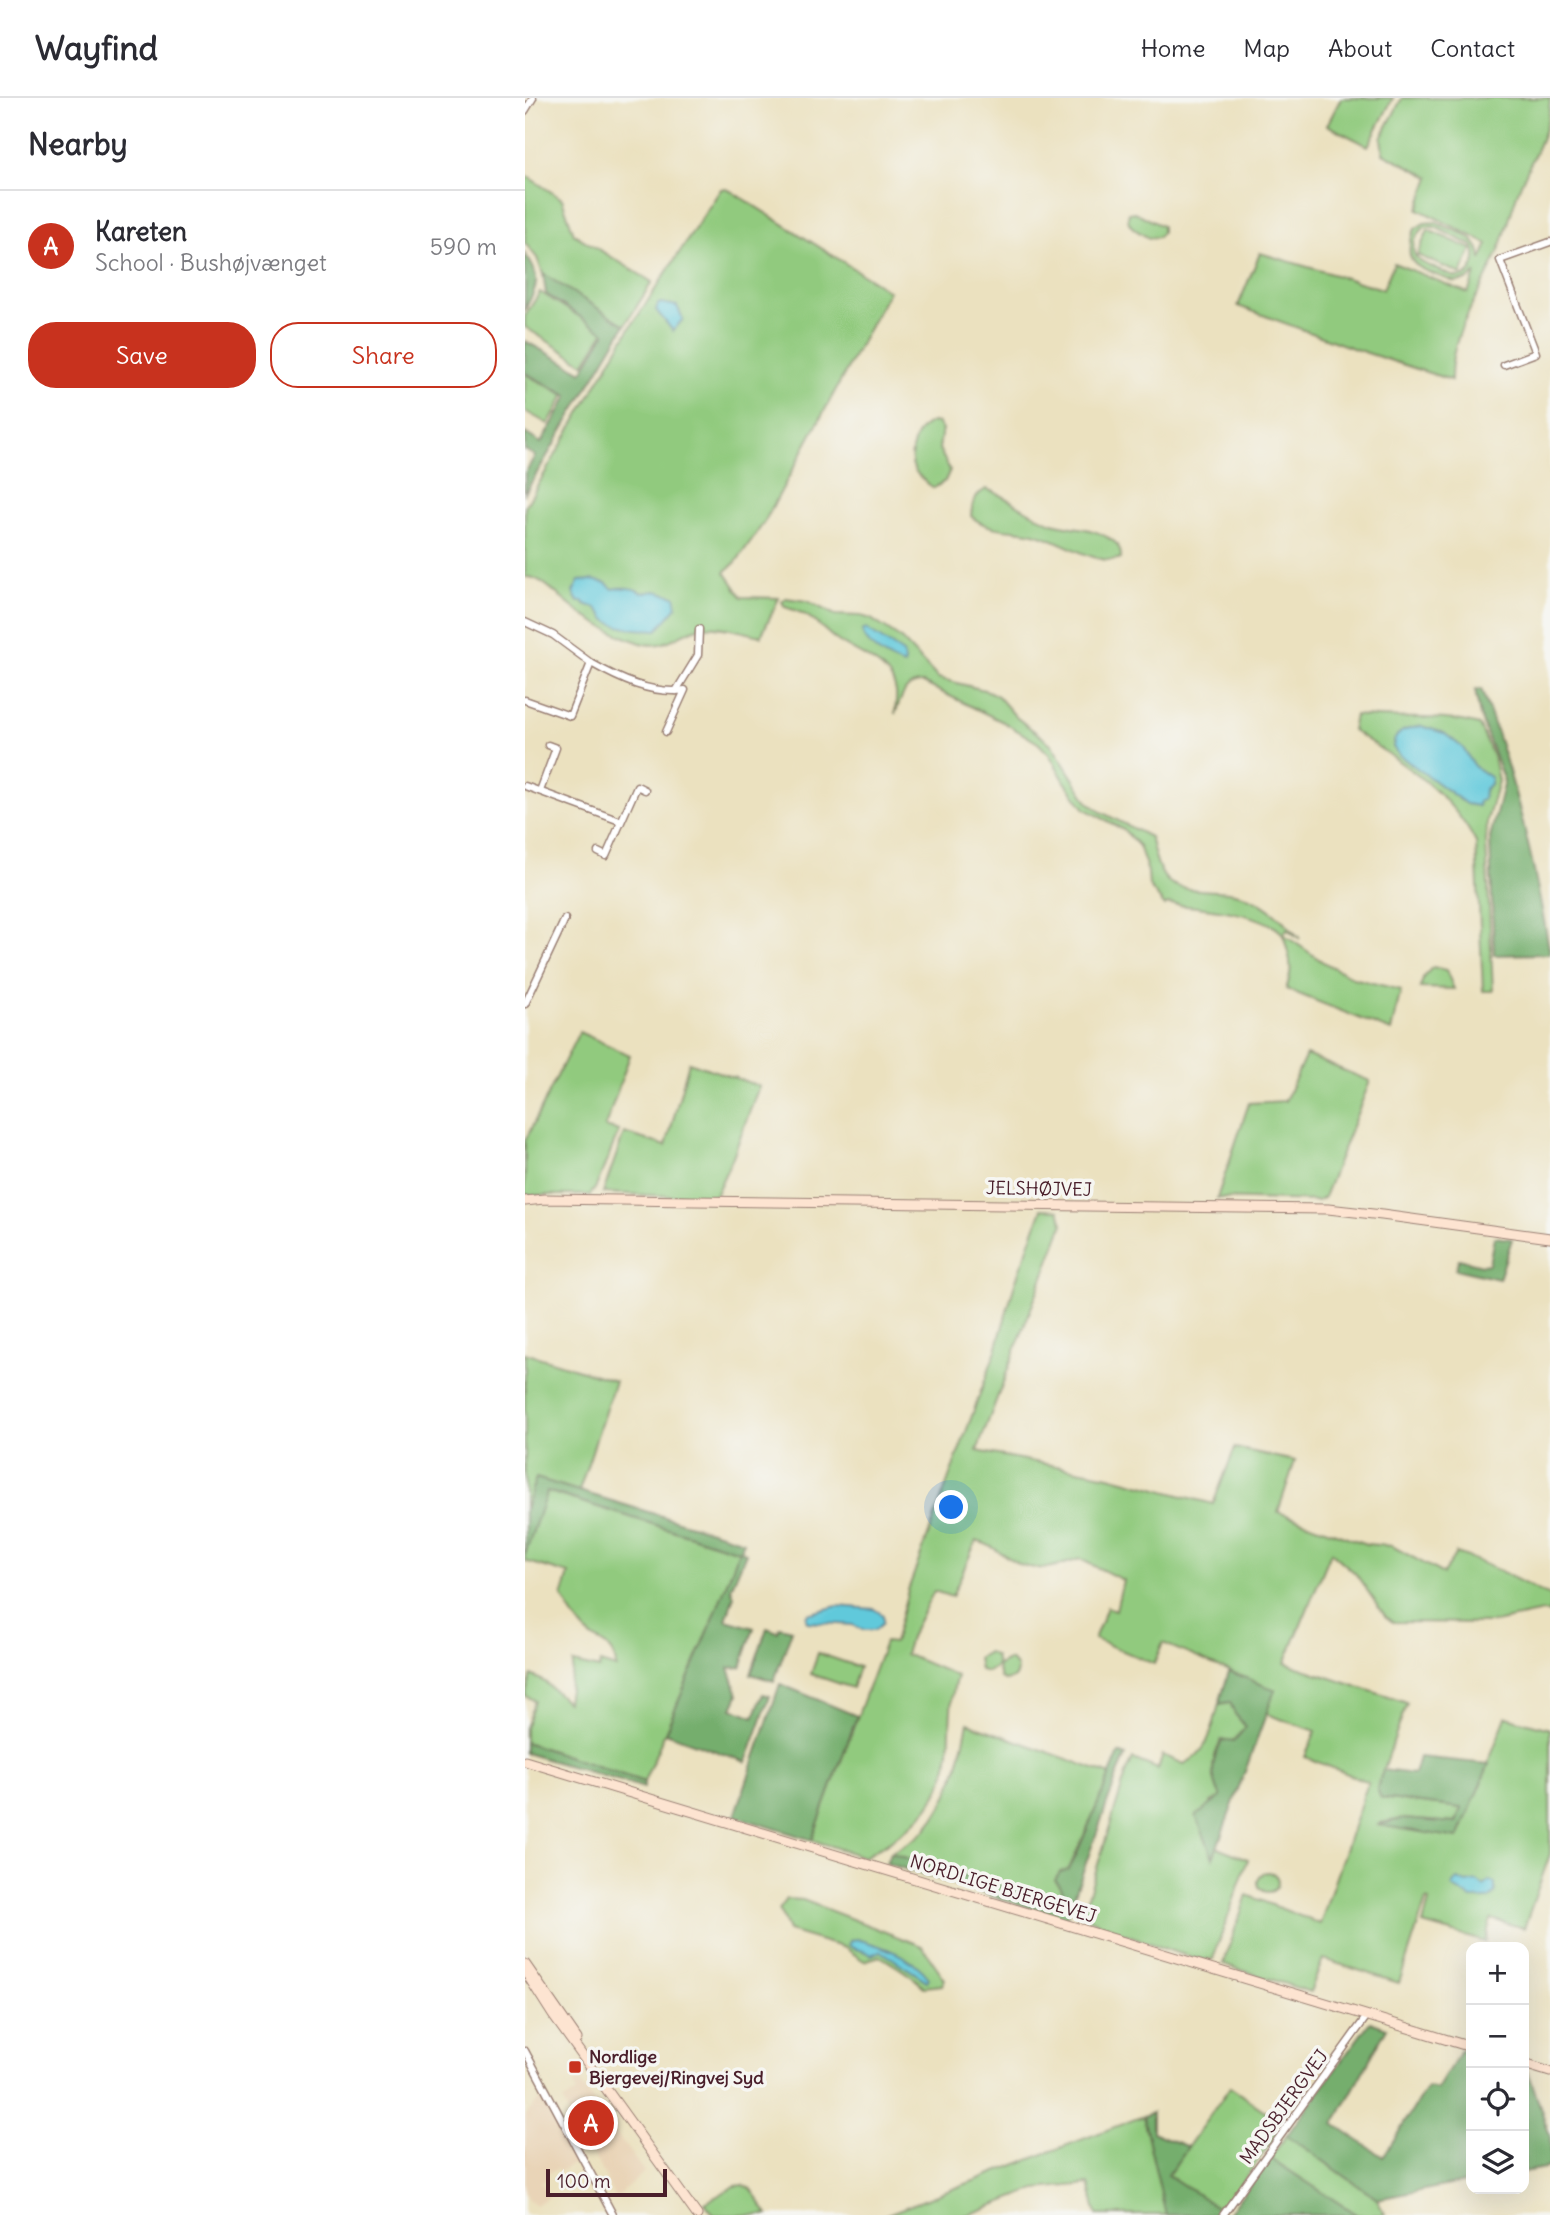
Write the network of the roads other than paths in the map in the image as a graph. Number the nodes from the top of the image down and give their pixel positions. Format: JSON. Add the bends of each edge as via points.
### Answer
{"nodes":[{"id":1,"x":533,"y":98,"type":"edge"},
{"id":2,"x":525,"y":111,"type":"edge"},
{"id":3,"x":1550,"y":242,"type":"edge"},
{"id":4,"x":1504,"y":365,"type":"dead end"},
{"id":5,"x":525,"y":622,"type":"edge"},
{"id":6,"x":699,"y":629,"type":"dead end"},
{"id":7,"x":591,"y":663,"type":"junction"},
{"id":8,"x":676,"y":691,"type":"junction"},
{"id":9,"x":525,"y":700,"type":"edge"},
{"id":10,"x":666,"y":732,"type":"dead end"},
{"id":11,"x":548,"y":745,"type":"dead end"},
{"id":12,"x":525,"y":786,"type":"edge"},
{"id":13,"x":645,"y":790,"type":"dead end"},
{"id":14,"x":540,"y":791,"type":"junction"},
{"id":15,"x":620,"y":821,"type":"junction"},
{"id":16,"x":598,"y":852,"type":"dead end"},
{"id":17,"x":565,"y":919,"type":"dead end"},
{"id":18,"x":525,"y":1004,"type":"edge"},
{"id":19,"x":525,"y":1202,"type":"edge"},
{"id":20,"x":1550,"y":1238,"type":"edge"},
{"id":21,"x":525,"y":1762,"type":"edge"},
{"id":22,"x":525,"y":1964,"type":"edge"},
{"id":23,"x":525,"y":1970,"type":"edge"},
{"id":24,"x":1367,"y":2016,"type":"junction"},
{"id":25,"x":1466,"y":2046,"type":"edge"},
{"id":26,"x":525,"y":2051,"type":"edge"},
{"id":27,"x":1529,"y":2065,"type":"edge"},
{"id":28,"x":1550,"y":2071,"type":"edge"},
{"id":29,"x":620,"y":2109,"type":"junction"},
{"id":30,"x":613,"y":2215,"type":"edge"},
{"id":31,"x":697,"y":2215,"type":"edge"},
{"id":32,"x":1223,"y":2215,"type":"edge"}],
"edges":[{"from":1,"to":2,"type":"street"},
{"from":3,"to":4,"type":"street","via":[[1500,260],[1536,353]]},
{"from":5,"to":7,"type":"street","via":[[553,635]]},
{"from":6,"to":8,"type":"street","via":[[698,655]]},
{"from":7,"to":8,"type":"street","via":[[626,681]]},
{"from":7,"to":9,"type":"street","via":[[570,716]]},
{"from":8,"to":10,"type":"street","via":[[685,690]]},
{"from":11,"to":14,"type":"street","via":[[556,748]]},
{"from":12,"to":14,"type":"street"},
{"from":13,"to":15,"type":"street","via":[[637,786]]},
{"from":14,"to":15,"type":"street"},
{"from":15,"to":16,"type":"street","via":[[606,856]]},
{"from":17,"to":18,"type":"street"},
{"from":19,"to":20,"type":"street","name":"JELSHØJVEJ","via":[[1328,1209]]},
{"from":21,"to":24,"type":"street","name":"NORDLIGE BJERGEVEJ"},
{"from":22,"to":29,"type":"street"},
{"from":23,"to":29,"type":"street"},
{"from":24,"to":25,"type":"street","name":"NORDLIGE BJERGEVEJ"},
{"from":24,"to":32,"type":"street","name":"MADSBJERGVEJ"},
{"from":26,"to":30,"type":"street"},
{"from":27,"to":28,"type":"street"},
{"from":29,"to":31,"type":"street"}]}
